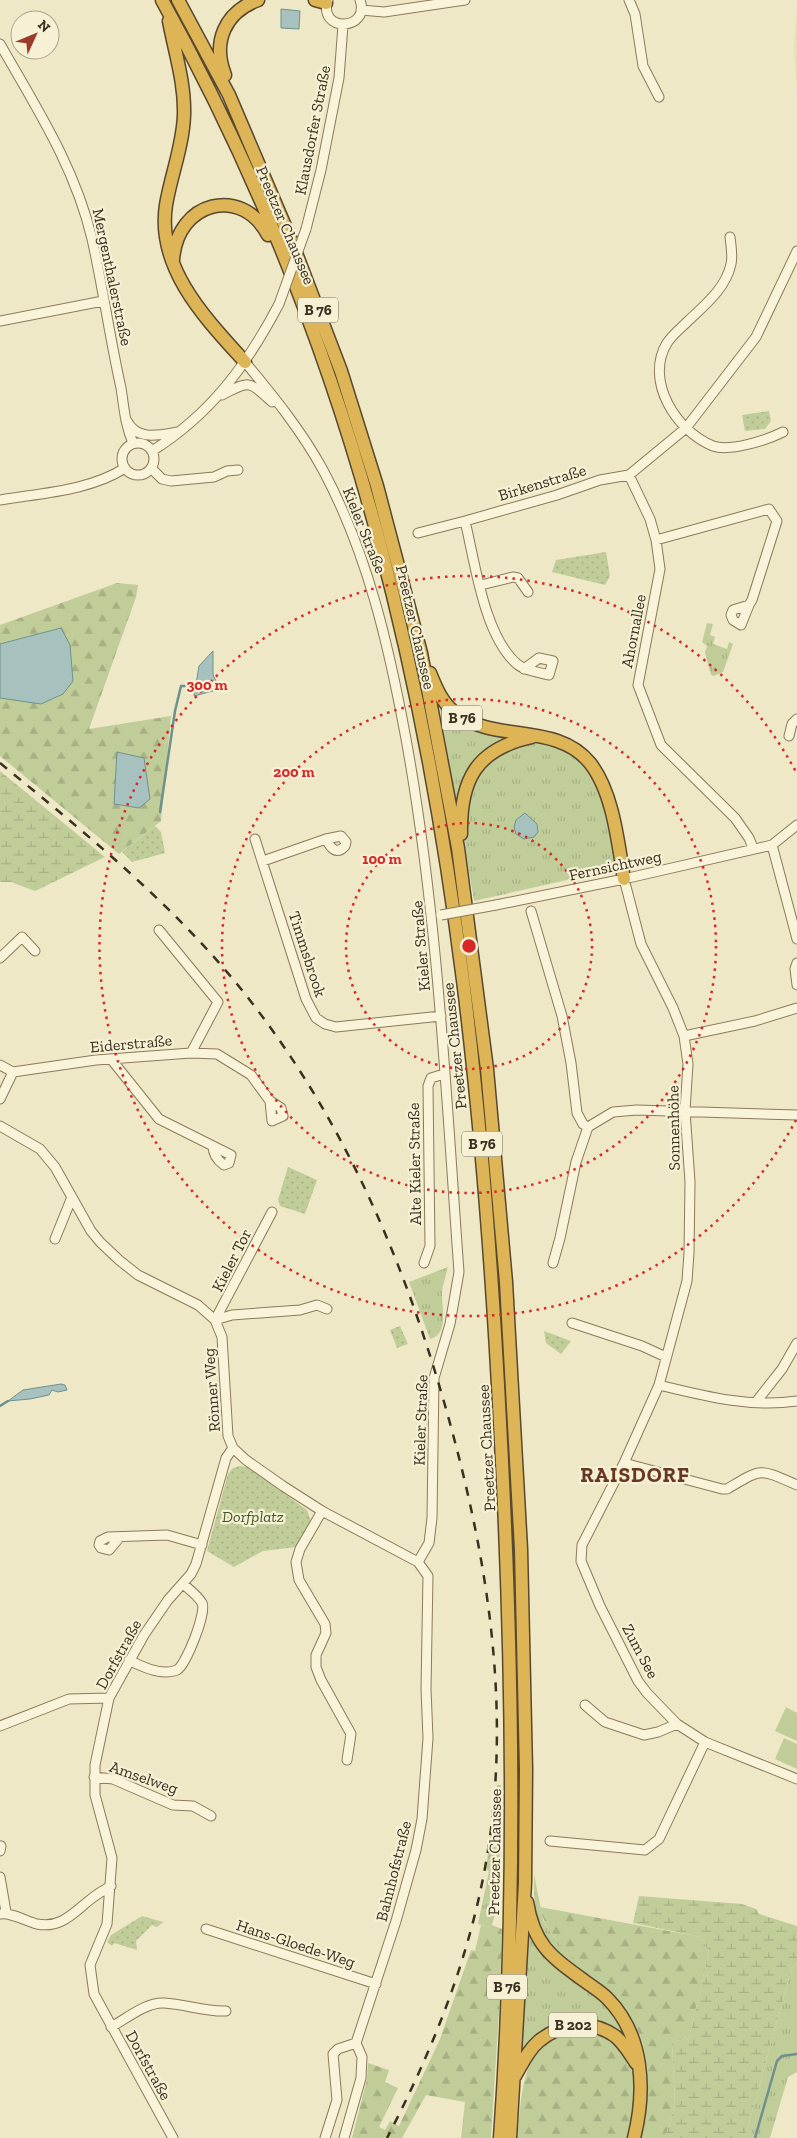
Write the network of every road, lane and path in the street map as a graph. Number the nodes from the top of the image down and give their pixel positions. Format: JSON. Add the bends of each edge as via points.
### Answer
{"nodes":[{"id":1,"x":178,"y":0,"type":"edge"},
{"id":2,"x":258,"y":0,"type":"edge"},
{"id":3,"x":465,"y":0,"type":"edge"},
{"id":4,"x":629,"y":0,"type":"edge"},
{"id":5,"x":323,"y":1,"type":"edge"},
{"id":6,"x":165,"y":5,"type":"edge"},
{"id":7,"x":361,"y":5,"type":"edge"},
{"id":8,"x":343,"y":25,"type":"junction"},
{"id":9,"x":0,"y":44,"type":"edge"},
{"id":10,"x":229,"y":95,"type":"junction"},
{"id":11,"x":659,"y":97,"type":"dead end"},
{"id":12,"x":730,"y":237,"type":"dead end"},
{"id":13,"x":797,"y":252,"type":"edge"},
{"id":14,"x":285,"y":260,"type":"junction"},
{"id":15,"x":172,"y":262,"type":"junction"},
{"id":16,"x":103,"y":301,"type":"junction"},
{"id":17,"x":0,"y":321,"type":"edge"},
{"id":18,"x":244,"y":362,"type":"junction"},
{"id":19,"x":218,"y":397,"type":"junction"},
{"id":20,"x":124,"y":416,"type":"junction"},
{"id":21,"x":293,"y":420,"type":"junction"},
{"id":22,"x":686,"y":428,"type":"junction"},
{"id":23,"x":180,"y":432,"type":"junction"},
{"id":24,"x":783,"y":432,"type":"dead end"},
{"id":25,"x":133,"y":443,"type":"junction"},
{"id":26,"x":152,"y":450,"type":"junction"},
{"id":27,"x":125,"y":468,"type":"junction"},
{"id":28,"x":151,"y":468,"type":"junction"},
{"id":29,"x":238,"y":470,"type":"dead end"},
{"id":30,"x":628,"y":474,"type":"junction"},
{"id":31,"x":0,"y":500,"type":"edge"},
{"id":32,"x":465,"y":521,"type":"junction"},
{"id":33,"x":418,"y":533,"type":"dead end"},
{"id":34,"x":656,"y":540,"type":"junction"},
{"id":35,"x":481,"y":585,"type":"junction"},
{"id":36,"x":528,"y":592,"type":"dead end"},
{"id":37,"x":749,"y":605,"type":"dead end"},
{"id":38,"x":421,"y":653,"type":"junction"},
{"id":39,"x":524,"y":669,"type":"dead end"},
{"id":40,"x":797,"y":719,"type":"edge"},
{"id":41,"x":537,"y":736,"type":"junction"},
{"id":42,"x":789,"y":736,"type":"dead end"},
{"id":43,"x":797,"y":825,"type":"edge"},
{"id":44,"x":255,"y":839,"type":"dead end"},
{"id":45,"x":326,"y":839,"type":"dead end"},
{"id":46,"x":772,"y":845,"type":"junction"},
{"id":47,"x":458,"y":848,"type":"junction"},
{"id":48,"x":753,"y":848,"type":"junction"},
{"id":49,"x":263,"y":862,"type":"junction"},
{"id":50,"x":624,"y":879,"type":"junction"},
{"id":51,"x":531,"y":911,"type":"dead end"},
{"id":52,"x":437,"y":916,"type":"junction"},
{"id":53,"x":158,"y":930,"type":"dead end"},
{"id":54,"x":797,"y":939,"type":"edge"},
{"id":55,"x":35,"y":951,"type":"dead end"},
{"id":56,"x":0,"y":958,"type":"edge"},
{"id":57,"x":797,"y":963,"type":"edge"},
{"id":58,"x":797,"y":985,"type":"edge"},
{"id":59,"x":797,"y":1008,"type":"edge"},
{"id":60,"x":441,"y":1016,"type":"junction"},
{"id":61,"x":684,"y":1036,"type":"junction"},
{"id":62,"x":191,"y":1053,"type":"junction"},
{"id":63,"x":111,"y":1059,"type":"junction"},
{"id":64,"x":0,"y":1065,"type":"edge"},
{"id":65,"x":13,"y":1072,"type":"junction"},
{"id":66,"x":444,"y":1074,"type":"junction"},
{"id":67,"x":0,"y":1099,"type":"edge"},
{"id":68,"x":270,"y":1101,"type":"dead end"},
{"id":69,"x":685,"y":1111,"type":"junction"},
{"id":70,"x":797,"y":1115,"type":"edge"},
{"id":71,"x":0,"y":1126,"type":"edge"},
{"id":72,"x":588,"y":1127,"type":"junction"},
{"id":73,"x":213,"y":1146,"type":"dead end"},
{"id":74,"x":72,"y":1197,"type":"junction"},
{"id":75,"x":272,"y":1212,"type":"dead end"},
{"id":76,"x":55,"y":1238,"type":"dead end"},
{"id":77,"x":424,"y":1263,"type":"dead end"},
{"id":78,"x":553,"y":1263,"type":"dead end"},
{"id":79,"x":327,"y":1309,"type":"dead end"},
{"id":80,"x":215,"y":1320,"type":"junction"},
{"id":81,"x":572,"y":1323,"type":"dead end"},
{"id":82,"x":797,"y":1343,"type":"edge"},
{"id":83,"x":666,"y":1357,"type":"junction"},
{"id":84,"x":659,"y":1385,"type":"junction"},
{"id":85,"x":797,"y":1401,"type":"edge"},
{"id":86,"x":756,"y":1402,"type":"junction"},
{"id":87,"x":233,"y":1448,"type":"junction"},
{"id":88,"x":624,"y":1463,"type":"junction"},
{"id":89,"x":797,"y":1485,"type":"edge"},
{"id":90,"x":322,"y":1511,"type":"junction"},
{"id":91,"x":120,"y":1537,"type":"dead end"},
{"id":92,"x":202,"y":1545,"type":"junction"},
{"id":93,"x":418,"y":1562,"type":"junction"},
{"id":94,"x":183,"y":1584,"type":"junction"},
{"id":95,"x":129,"y":1660,"type":"junction"},
{"id":96,"x":109,"y":1698,"type":"junction"},
{"id":97,"x":585,"y":1705,"type":"dead end"},
{"id":98,"x":677,"y":1724,"type":"junction"},
{"id":99,"x":0,"y":1726,"type":"edge"},
{"id":100,"x":705,"y":1742,"type":"junction"},
{"id":101,"x":347,"y":1760,"type":"dead end"},
{"id":102,"x":94,"y":1777,"type":"junction"},
{"id":103,"x":797,"y":1779,"type":"edge"},
{"id":104,"x":211,"y":1816,"type":"dead end"},
{"id":105,"x":550,"y":1841,"type":"dead end"},
{"id":106,"x":0,"y":1877,"type":"edge"},
{"id":107,"x":524,"y":1883,"type":"junction"},
{"id":108,"x":111,"y":1886,"type":"junction"},
{"id":109,"x":3,"y":1913,"type":"edge"},
{"id":110,"x":206,"y":1929,"type":"dead end"},
{"id":111,"x":376,"y":1984,"type":"junction"},
{"id":112,"x":226,"y":2011,"type":"dead end"},
{"id":113,"x":111,"y":2027,"type":"junction"},
{"id":114,"x":356,"y":2043,"type":"junction"},
{"id":115,"x":639,"y":2067,"type":"junction"},
{"id":116,"x":514,"y":2078,"type":"junction"},
{"id":117,"x":173,"y":2138,"type":"edge"},
{"id":118,"x":325,"y":2138,"type":"edge"},
{"id":119,"x":344,"y":2138,"type":"edge"},
{"id":120,"x":500,"y":2138,"type":"edge"},
{"id":121,"x":510,"y":2138,"type":"edge"},
{"id":122,"x":634,"y":2138,"type":"edge"}],
"edges":[{"from":1,"to":10,"type":"highway","name":"Preetzer Chaussee","number":"B 76"},
{"from":2,"to":10,"type":"highway","number":"B 76","via":[[237,11],[221,34],[220,63],[228,82]]},
{"from":3,"to":7,"type":"street","via":[[384,12]]},
{"from":4,"to":11,"type":"street","via":[[635,14],[643,66]]},
{"from":5,"to":8,"type":"street","via":[[330,18]]},
{"from":6,"to":14,"type":"highway","name":"Preetzer Chaussee","number":"B 76","via":[[226,124]]},
{"from":6,"to":15,"type":"highway","number":"B 76","via":[[184,95],[181,142],[165,216],[166,244]]},
{"from":7,"to":8,"type":"street","via":[[357,19]]},
{"from":8,"to":18,"type":"street","name":"Klausdorfer Straße","bridge":true,"via":[[339,78],[306,229],[278,304]]},
{"from":9,"to":16,"type":"street","name":"Mergenthalerstraße","via":[[48,127],[76,187],[92,239]]},
{"from":10,"to":38,"type":"highway","name":"Preetzer Chaussee","number":"B 76","via":[[291,240],[341,371],[377,486]]},
{"from":12,"to":22,"type":"street","via":[[731,264],[718,291],[667,344],[660,369],[660,382],[676,419]]},
{"from":13,"to":22,"type":"street","via":[[756,336]]},
{"from":14,"to":15,"type":"highway","number":"B 76","via":[[253,216],[224,205],[205,208],[183,225]]},
{"from":14,"to":120,"type":"highway","name":"Preetzer Chaussee","number":"B 76","via":[[325,365],[356,461],[411,671],[449,874],[466,1000],[493,1282],[510,1628],[510,1905]]},
{"from":15,"to":18,"type":"highway","number":"B 76","via":[[192,298]]},
{"from":16,"to":17,"type":"street"},
{"from":16,"to":20,"type":"street","name":"Mergenthalerstraße"},
{"from":18,"to":19,"type":"street","name":"Klausdorfer Straße"},
{"from":18,"to":21,"type":"street","name":"Kieler Straße"},
{"from":19,"to":21,"type":"street","name":"Klausdorfer Straße","via":[[245,384],[254,385]]},
{"from":19,"to":23,"type":"street","name":"Klausdorfer Straße"},
{"from":20,"to":23,"type":"street","via":[[140,434]]},
{"from":20,"to":25,"type":"street","name":"Mergenthalerstraße"},
{"from":21,"to":52,"type":"street","name":"Kieler Straße","via":[[333,490],[374,594],[390,654]]},
{"from":22,"to":24,"type":"street","via":[[713,446],[727,448],[768,439]]},
{"from":22,"to":30,"type":"street"},
{"from":23,"to":26,"type":"street","name":"Klausdorfer Straße"},
{"from":25,"to":26,"type":"street","via":[[144,443]]},
{"from":25,"to":27,"type":"street","via":[[122,456]]},
{"from":26,"to":28,"type":"street"},
{"from":27,"to":28,"type":"street","via":[[135,474]]},
{"from":27,"to":31,"type":"street","via":[[106,479]]},
{"from":28,"to":29,"type":"street","via":[[162,479],[171,482],[214,477]]},
{"from":30,"to":32,"type":"street","name":"Birkenstraße"},
{"from":30,"to":34,"type":"street","name":"Ahornallee","via":[[650,519]]},
{"from":32,"to":33,"type":"street","name":"Birkenstraße"},
{"from":32,"to":35,"type":"street"},
{"from":34,"to":37,"type":"street","via":[[769,509],[777,521]]},
{"from":34,"to":48,"type":"street","name":"Ahornallee","via":[[660,569],[638,685],[661,745],[736,818]]},
{"from":35,"to":36,"type":"street","via":[[513,577],[518,578]]},
{"from":35,"to":39,"type":"street","via":[[492,626],[500,642]]},
{"from":38,"to":41,"type":"highway","number":"B 76","via":[[439,693],[456,714],[482,726]]},
{"from":38,"to":47,"type":"highway","name":"Preetzer Chaussee","number":"B 76"},
{"from":40,"to":42,"type":"street"},
{"from":41,"to":47,"type":"highway","number":"B 76","via":[[499,747],[473,771],[464,790]]},
{"from":41,"to":50,"type":"highway","number":"B 76","via":[[573,748],[589,761],[600,778],[608,799]]},
{"from":43,"to":46,"type":"street","name":"Fernsichtweg"},
{"from":44,"to":49,"type":"street","name":"Timmsbrook"},
{"from":45,"to":49,"type":"street"},
{"from":46,"to":48,"type":"street","name":"Fernsichtweg"},
{"from":46,"to":54,"type":"street"},
{"from":47,"to":107,"type":"highway","name":"Preetzer Chaussee","number":"B 76","via":[[486,1060],[506,1282],[524,1631]]},
{"from":48,"to":50,"type":"street","name":"Fernsichtweg"},
{"from":49,"to":60,"type":"street","name":"Timmsbrook","via":[[306,999],[316,1018],[336,1027]]},
{"from":50,"to":52,"type":"street","name":"Fernsichtweg","bridge":true},
{"from":50,"to":61,"type":"street","name":"Sonnenhöhe","via":[[641,944]]},
{"from":51,"to":72,"type":"street","via":[[562,1016],[577,1113]]},
{"from":52,"to":60,"type":"street","name":"Kieler Straße"},
{"from":53,"to":62,"type":"street","name":"Eiderstraße","via":[[218,1002]]},
{"from":55,"to":56,"type":"street","via":[[22,937]]},
{"from":57,"to":58,"type":"street"},
{"from":59,"to":61,"type":"street","via":[[755,1021]]},
{"from":60,"to":66,"type":"street","name":"Kieler Straße"},
{"from":61,"to":69,"type":"street","name":"Sonnenhöhe","via":[[688,1064]]},
{"from":62,"to":63,"type":"street","name":"Eiderstraße"},
{"from":62,"to":68,"type":"street","via":[[217,1054],[251,1075]]},
{"from":63,"to":65,"type":"street","name":"Eiderstraße"},
{"from":63,"to":73,"type":"street","via":[[159,1119]]},
{"from":64,"to":65,"type":"street"},
{"from":65,"to":67,"type":"street"},
{"from":66,"to":77,"type":"street","name":"Alte Kieler Straße","via":[[431,1078],[428,1086],[430,1246]]},
{"from":66,"to":93,"type":"street","name":"Kieler Straße","via":[[459,1272],[450,1324],[434,1378],[432,1518],[428,1543]]},
{"from":69,"to":70,"type":"street"},
{"from":69,"to":72,"type":"street","via":[[621,1110]]},
{"from":69,"to":83,"type":"street","name":"Sonnenhöhe","via":[[690,1182],[687,1281]]},
{"from":71,"to":74,"type":"street","via":[[40,1149]]},
{"from":72,"to":78,"type":"street","via":[[576,1162]]},
{"from":74,"to":76,"type":"street"},
{"from":74,"to":80,"type":"street","via":[[91,1231],[119,1260],[138,1275],[198,1304]]},
{"from":75,"to":80,"type":"street","name":"Kieler Tor"},
{"from":79,"to":80,"type":"street","via":[[317,1305]]},
{"from":80,"to":87,"type":"street","name":"Rönner Weg","via":[[222,1337],[228,1436]]},
{"from":81,"to":83,"type":"street"},
{"from":82,"to":86,"type":"street","via":[[782,1369]]},
{"from":83,"to":84,"type":"street","name":"Sonnenhöhe"},
{"from":84,"to":86,"type":"street","via":[[718,1399]]},
{"from":84,"to":88,"type":"street","name":"Zum See"},
{"from":85,"to":86,"type":"street","via":[[781,1404]]},
{"from":87,"to":90,"type":"street","name":"Rönner Weg"},
{"from":87,"to":92,"type":"street","name":"Dorfstraße","via":[[226,1458]]},
{"from":88,"to":89,"type":"street","via":[[727,1489],[756,1472]]},
{"from":88,"to":98,"type":"street","name":"Zum See","via":[[582,1545],[581,1561],[638,1681]]},
{"from":90,"to":93,"type":"street","name":"Rönner Weg"},
{"from":90,"to":101,"type":"street","via":[[296,1562],[299,1580],[325,1624],[326,1633],[316,1655],[316,1667],[351,1734]]},
{"from":91,"to":92,"type":"street","via":[[167,1535]]},
{"from":92,"to":94,"type":"street","name":"Dorfstraße","via":[[191,1574]]},
{"from":93,"to":111,"type":"street","name":"Bahnhofstraße","via":[[428,1576],[426,1782],[416,1850]]},
{"from":94,"to":95,"type":"street","name":"Dorfstraße","via":[[160,1612]]},
{"from":94,"to":95,"type":"street","via":[[204,1607],[182,1666],[162,1672]]},
{"from":95,"to":96,"type":"street","name":"Dorfstraße"},
{"from":96,"to":99,"type":"street","via":[[69,1699]]},
{"from":96,"to":102,"type":"street","name":"Dorfstraße"},
{"from":97,"to":98,"type":"street","via":[[605,1722],[644,1735]]},
{"from":98,"to":100,"type":"street","name":"Zum See"},
{"from":100,"to":103,"type":"street","name":"Zum See"},
{"from":100,"to":105,"type":"street","via":[[659,1839],[645,1850]]},
{"from":102,"to":104,"type":"street","name":"Amselweg","via":[[113,1780],[173,1805],[193,1806]]},
{"from":102,"to":108,"type":"street","name":"Dorfstraße","via":[[95,1795],[112,1858]]},
{"from":106,"to":109,"type":"street"},
{"from":107,"to":115,"type":"highway","number":"B 76","via":[[532,1927],[538,1939],[548,1952],[607,1997],[631,2031]]},
{"from":107,"to":116,"type":"highway","name":"Preetzer Chaussee","number":"B 76"},
{"from":108,"to":109,"type":"street","via":[[58,1923],[40,1925]]},
{"from":108,"to":113,"type":"street","name":"Dorfstraße","via":[[107,1924],[90,1965],[94,1994]]},
{"from":110,"to":111,"type":"street","name":"Hans-Gloede-Weg"},
{"from":111,"to":114,"type":"street","name":"Bahnhofstraße"},
{"from":112,"to":113,"type":"street","via":[[213,2012],[163,2002]]},
{"from":113,"to":117,"type":"street","name":"Dorfstraße"},
{"from":114,"to":118,"type":"street","via":[[333,2054],[337,2100]]},
{"from":114,"to":119,"type":"street","via":[[362,2057],[361,2078]]},
{"from":115,"to":116,"type":"highway","number":"B 202","via":[[626,2046],[615,2036],[588,2025],[569,2025],[538,2042]]},
{"from":115,"to":122,"type":"highway","via":[[640,2114]]},
{"from":116,"to":121,"type":"highway","name":"Preetzer Chaussee","number":"B 76"}]}
